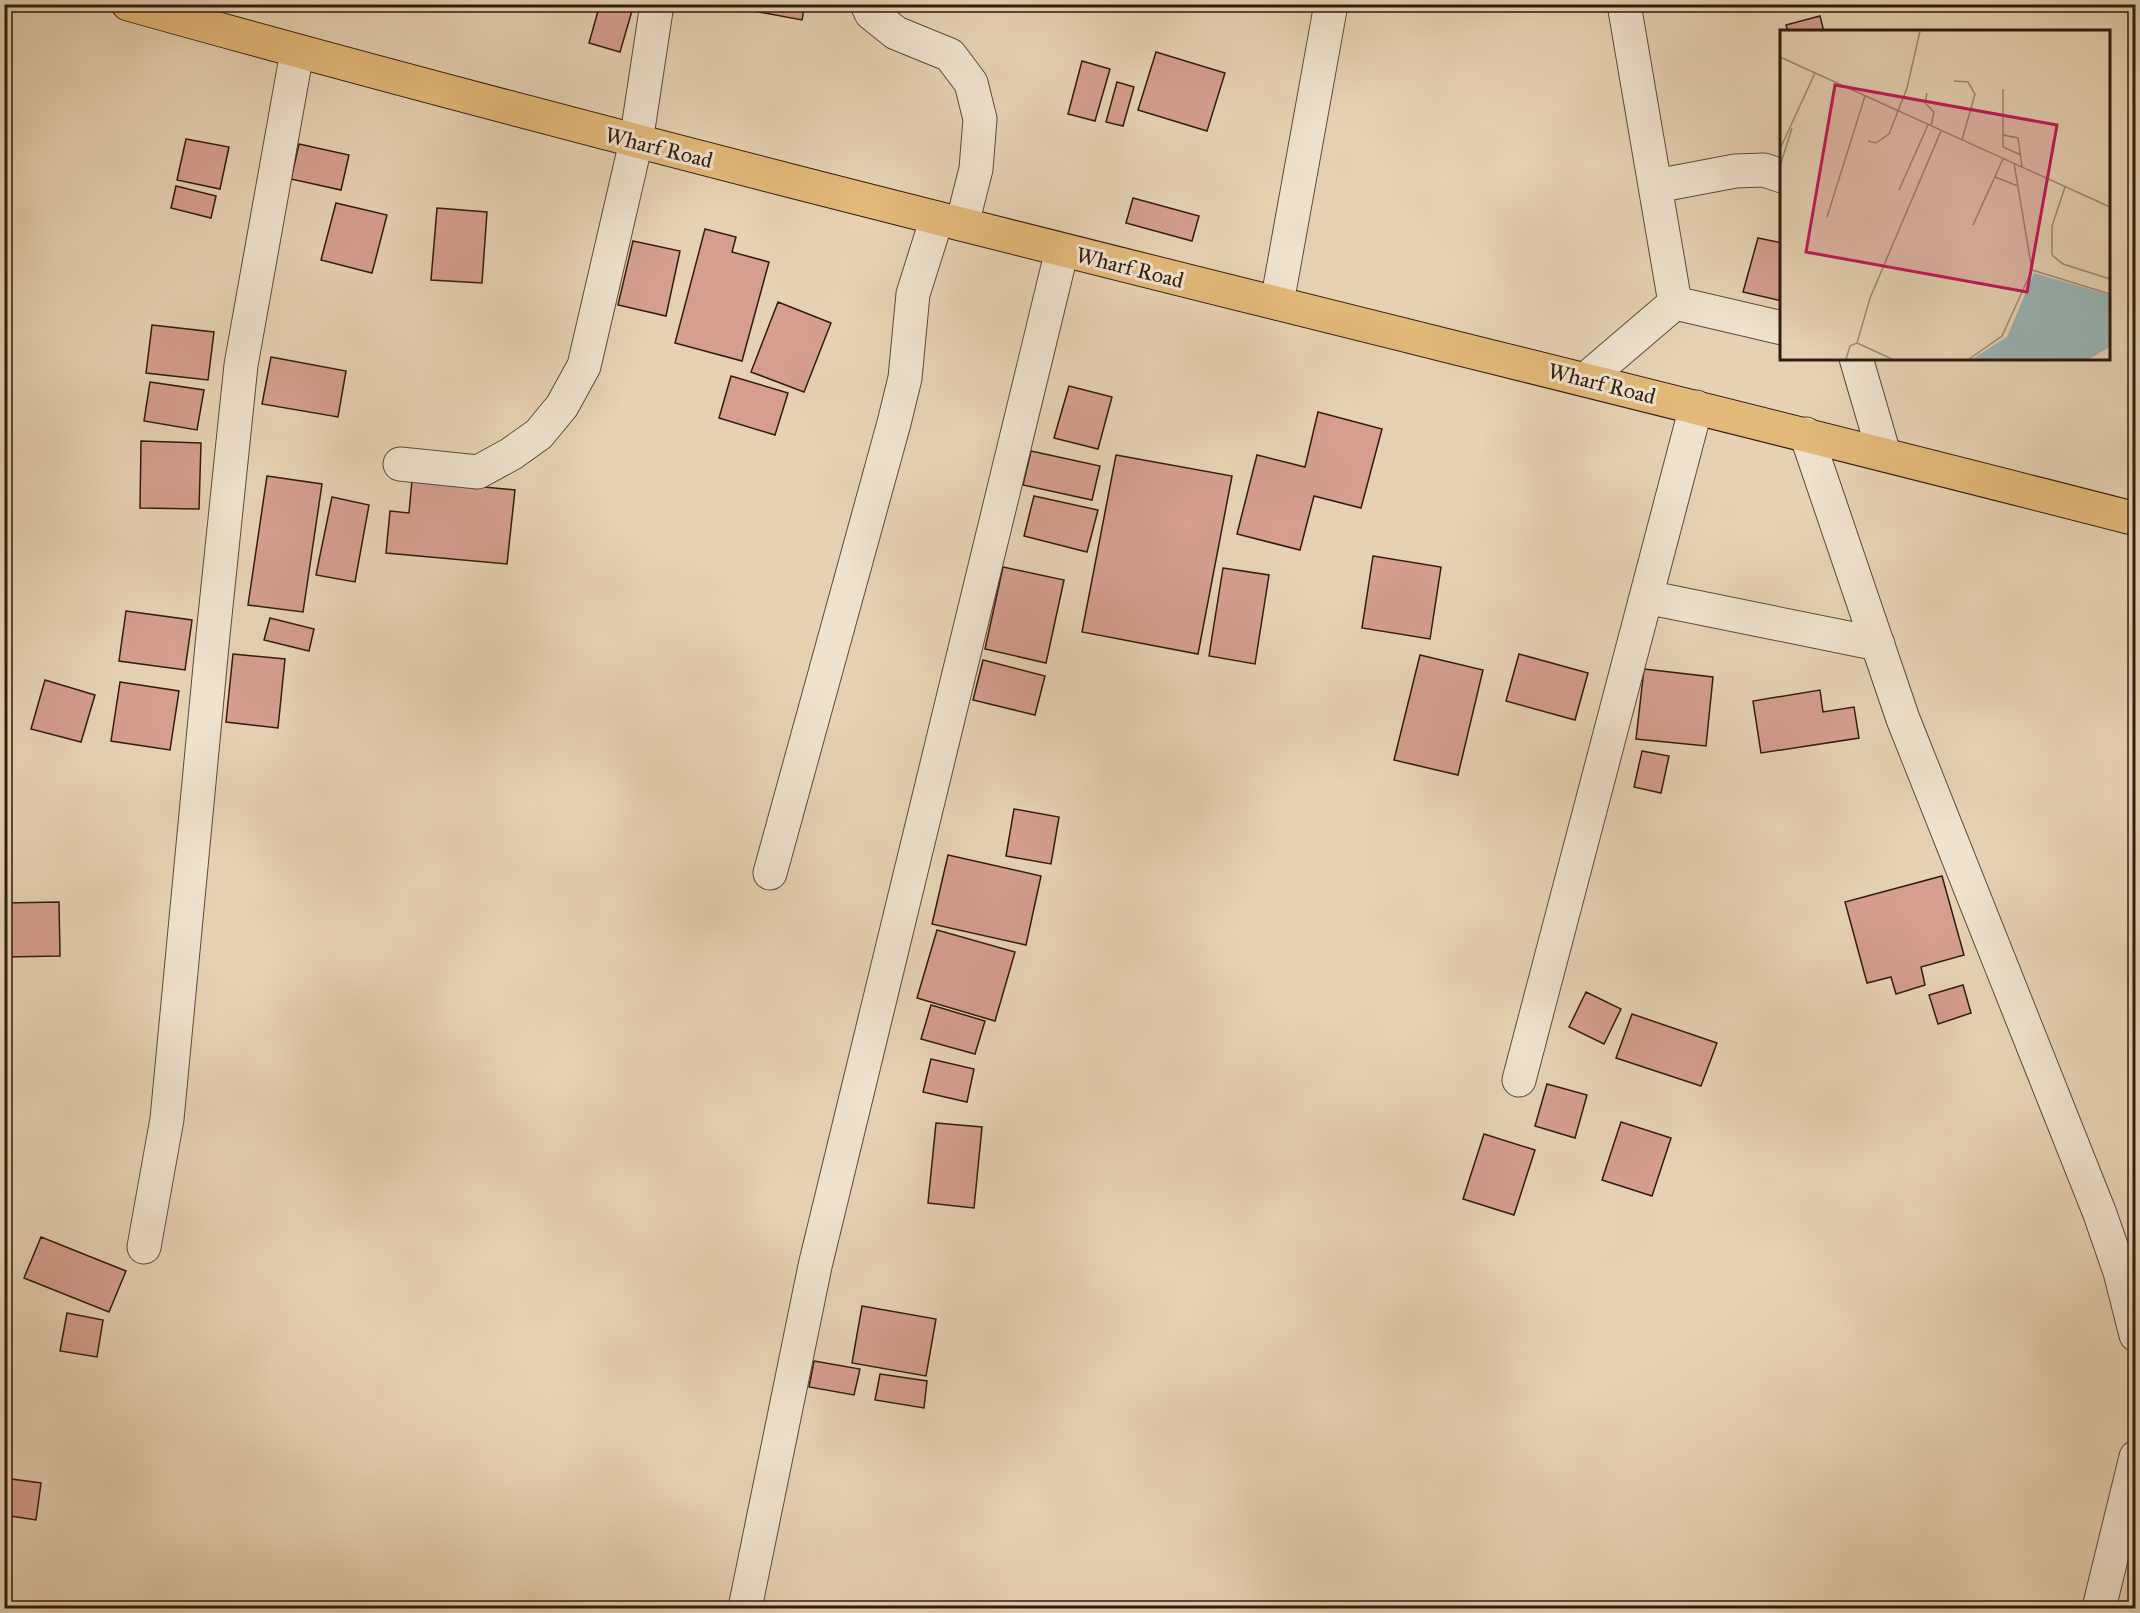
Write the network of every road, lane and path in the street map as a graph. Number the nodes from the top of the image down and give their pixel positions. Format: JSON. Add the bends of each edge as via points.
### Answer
{"nodes":[{"id":1,"x":128,"y":4,"type":"edge"},
{"id":2,"x":657,"y":4,"type":"edge"},
{"id":3,"x":867,"y":4,"type":"edge"},
{"id":4,"x":1331,"y":4,"type":"edge"},
{"id":5,"x":1624,"y":4,"type":"edge"},
{"id":6,"x":297,"y":52,"type":"junction"},
{"id":7,"x":636,"y":142,"type":"junction"},
{"id":8,"x":1780,"y":175,"type":"edge"},
{"id":9,"x":1656,"y":186,"type":"junction"},
{"id":10,"x":949,"y":221,"type":"junction"},
{"id":11,"x":1062,"y":250,"type":"junction"},
{"id":12,"x":1277,"y":303,"type":"junction"},
{"id":13,"x":1676,"y":303,"type":"junction"},
{"id":14,"x":1780,"y":328,"type":"edge"},
{"id":15,"x":1857,"y":360,"type":"edge"},
{"id":16,"x":1586,"y":379,"type":"junction"},
{"id":17,"x":1696,"y":407,"type":"junction"},
{"id":18,"x":1806,"y":434,"type":"junction"},
{"id":19,"x":1884,"y":454,"type":"junction"},
{"id":20,"x":400,"y":464,"type":"dead end"},
{"id":21,"x":2136,"y":519,"type":"edge"},
{"id":22,"x":1646,"y":597,"type":"junction"},
{"id":23,"x":1878,"y":644,"type":"junction"},
{"id":24,"x":770,"y":873,"type":"dead end"},
{"id":25,"x":1519,"y":1080,"type":"dead end"},
{"id":26,"x":144,"y":1247,"type":"dead end"},
{"id":27,"x":2136,"y":1335,"type":"edge"},
{"id":28,"x":2136,"y":1457,"type":"edge"},
{"id":29,"x":744,"y":1608,"type":"edge"},
{"id":30,"x":2098,"y":1608,"type":"edge"}],
"edges":[{"from":1,"to":6,"type":"main road","name":"Wharf Road"},
{"from":2,"to":7,"type":"street"},
{"from":3,"to":10,"type":"street","via":[[870,13],[896,33],[950,55],[972,83],[980,119],[976,169]]},
{"from":4,"to":12,"type":"street"},
{"from":5,"to":9,"type":"street"},
{"from":6,"to":7,"type":"main road","name":"Wharf Road"},
{"from":6,"to":26,"type":"street","via":[[241,365],[167,1119]]},
{"from":7,"to":10,"type":"main road","name":"Wharf Road"},
{"from":7,"to":20,"type":"street","via":[[584,366],[562,406],[538,434],[478,472]]},
{"from":8,"to":9,"type":"street","via":[[1764,170],[1735,171]]},
{"from":9,"to":13,"type":"street"},
{"from":10,"to":11,"type":"main road","name":"Wharf Road"},
{"from":10,"to":24,"type":"street","via":[[913,294],[905,378],[894,423]]},
{"from":11,"to":12,"type":"main road","name":"Wharf Road"},
{"from":11,"to":29,"type":"street","via":[[815,1266]]},
{"from":12,"to":16,"type":"main road","name":"Wharf Road"},
{"from":13,"to":14,"type":"street"},
{"from":13,"to":16,"type":"street"},
{"from":15,"to":19,"type":"street"},
{"from":16,"to":17,"type":"main road","name":"Wharf Road"},
{"from":17,"to":18,"type":"main road","name":"Wharf Road"},
{"from":17,"to":22,"type":"street"},
{"from":18,"to":19,"type":"main road","name":"Wharf Road"},
{"from":18,"to":23,"type":"street"},
{"from":19,"to":21,"type":"main road","name":"Wharf Road"},
{"from":22,"to":23,"type":"street"},
{"from":22,"to":25,"type":"street"},
{"from":23,"to":27,"type":"street","via":[[1903,719],[2100,1214]]},
{"from":28,"to":30,"type":"street"}]}
